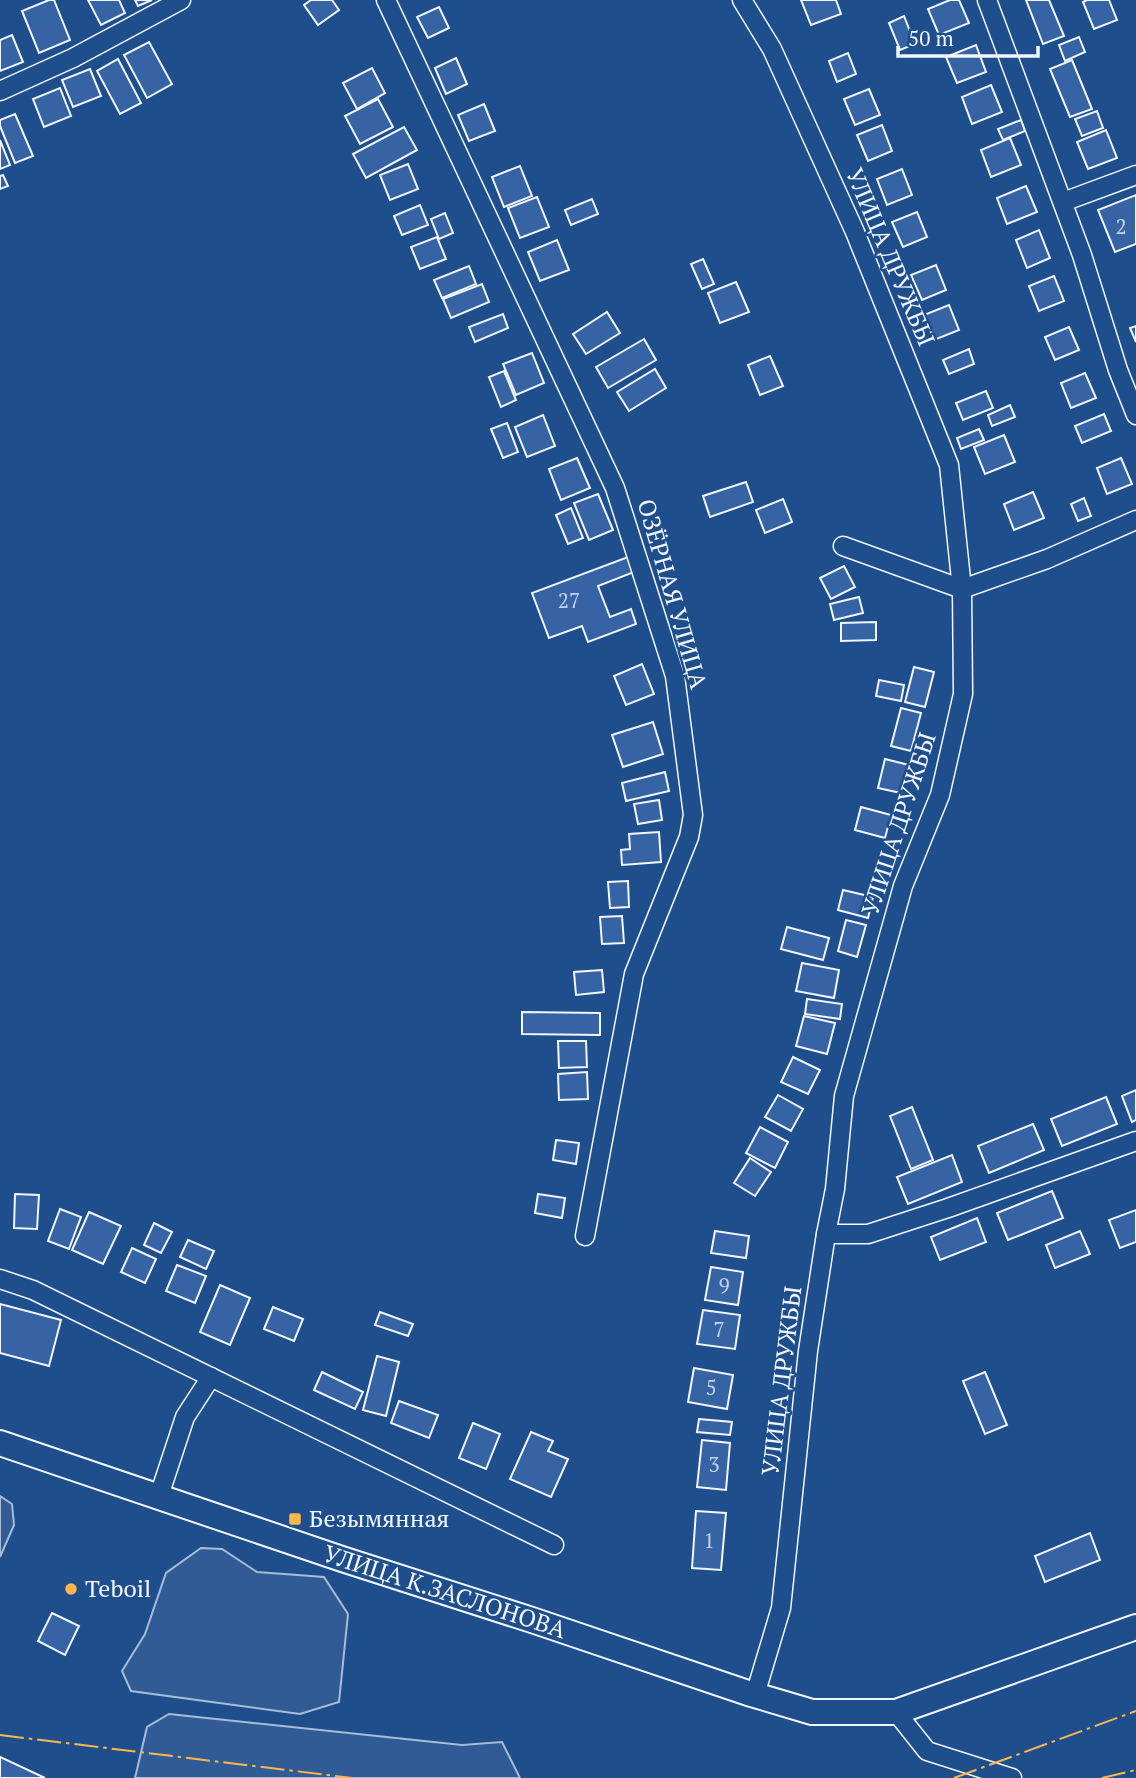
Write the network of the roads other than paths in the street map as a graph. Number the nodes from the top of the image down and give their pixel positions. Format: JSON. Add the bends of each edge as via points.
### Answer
{"nodes":[{"id":1,"x":181,"y":0,"type":"edge"},
{"id":2,"x":386,"y":0,"type":"edge"},
{"id":3,"x":742,"y":0,"type":"edge"},
{"id":4,"x":987,"y":0,"type":"edge"},
{"id":5,"x":0,"y":91,"type":"edge"},
{"id":6,"x":1136,"y":175,"type":"edge"},
{"id":7,"x":1063,"y":202,"type":"junction"},
{"id":8,"x":1136,"y":415,"type":"edge"},
{"id":9,"x":1136,"y":520,"type":"edge"},
{"id":10,"x":844,"y":546,"type":"dead end"},
{"id":11,"x":962,"y":589,"type":"junction"},
{"id":12,"x":1136,"y":1141,"type":"edge"},
{"id":13,"x":826,"y":1234,"type":"junction"},
{"id":14,"x":585,"y":1237,"type":"dead end"},
{"id":15,"x":0,"y":1279,"type":"edge"},
{"id":16,"x":211,"y":1377,"type":"junction"},
{"id":17,"x":0,"y":1443,"type":"edge"},
{"id":18,"x":159,"y":1496,"type":"junction"},
{"id":19,"x":554,"y":1545,"type":"dead end"},
{"id":20,"x":1136,"y":1628,"type":"edge"},
{"id":21,"x":755,"y":1695,"type":"junction"},
{"id":22,"x":896,"y":1712,"type":"junction"},
{"id":23,"x":1012,"y":1778,"type":"edge"}],
"edges":[{"from":1,"to":5,"type":"street","via":[[74,58]]},
{"from":2,"to":14,"type":"street","name":"ОЗЁРНАЯ УЛИЦА","via":[[615,488],[675,676],[693,815],[689,837],[634,974]]},
{"from":3,"to":11,"type":"street","name":"УЛИЦА ДРУЖБЫ","via":[[772,50],[855,232],[949,465]]},
{"from":4,"to":7,"type":"street"},
{"from":6,"to":7,"type":"street"},
{"from":7,"to":8,"type":"street"},
{"from":9,"to":11,"type":"street"},
{"from":10,"to":11,"type":"street"},
{"from":11,"to":13,"type":"street","name":"УЛИЦА ДРУЖБЫ","via":[[963,694],[940,795],[903,886],[845,1096]]},
{"from":12,"to":13,"type":"street","via":[[868,1234]]},
{"from":13,"to":21,"type":"street","name":"УЛИЦА ДРУЖБЫ","via":[[808,1351],[780,1608]]},
{"from":15,"to":16,"type":"street","via":[[33,1290]]},
{"from":16,"to":18,"type":"street","via":[[185,1417]]},
{"from":16,"to":19,"type":"street"},
{"from":17,"to":18,"type":"street","name":"УЛИЦА К.ЗАСЛОНОВА"},
{"from":18,"to":21,"type":"street","name":"УЛИЦА К.ЗАСЛОНОВА"},
{"from":20,"to":22,"type":"street","name":"УЛИЦА К.ЗАСЛОНОВА"},
{"from":21,"to":22,"type":"street","name":"УЛИЦА К.ЗАСЛОНОВА","via":[[812,1712]]},
{"from":22,"to":23,"type":"street","via":[[927,1751]]}]}
